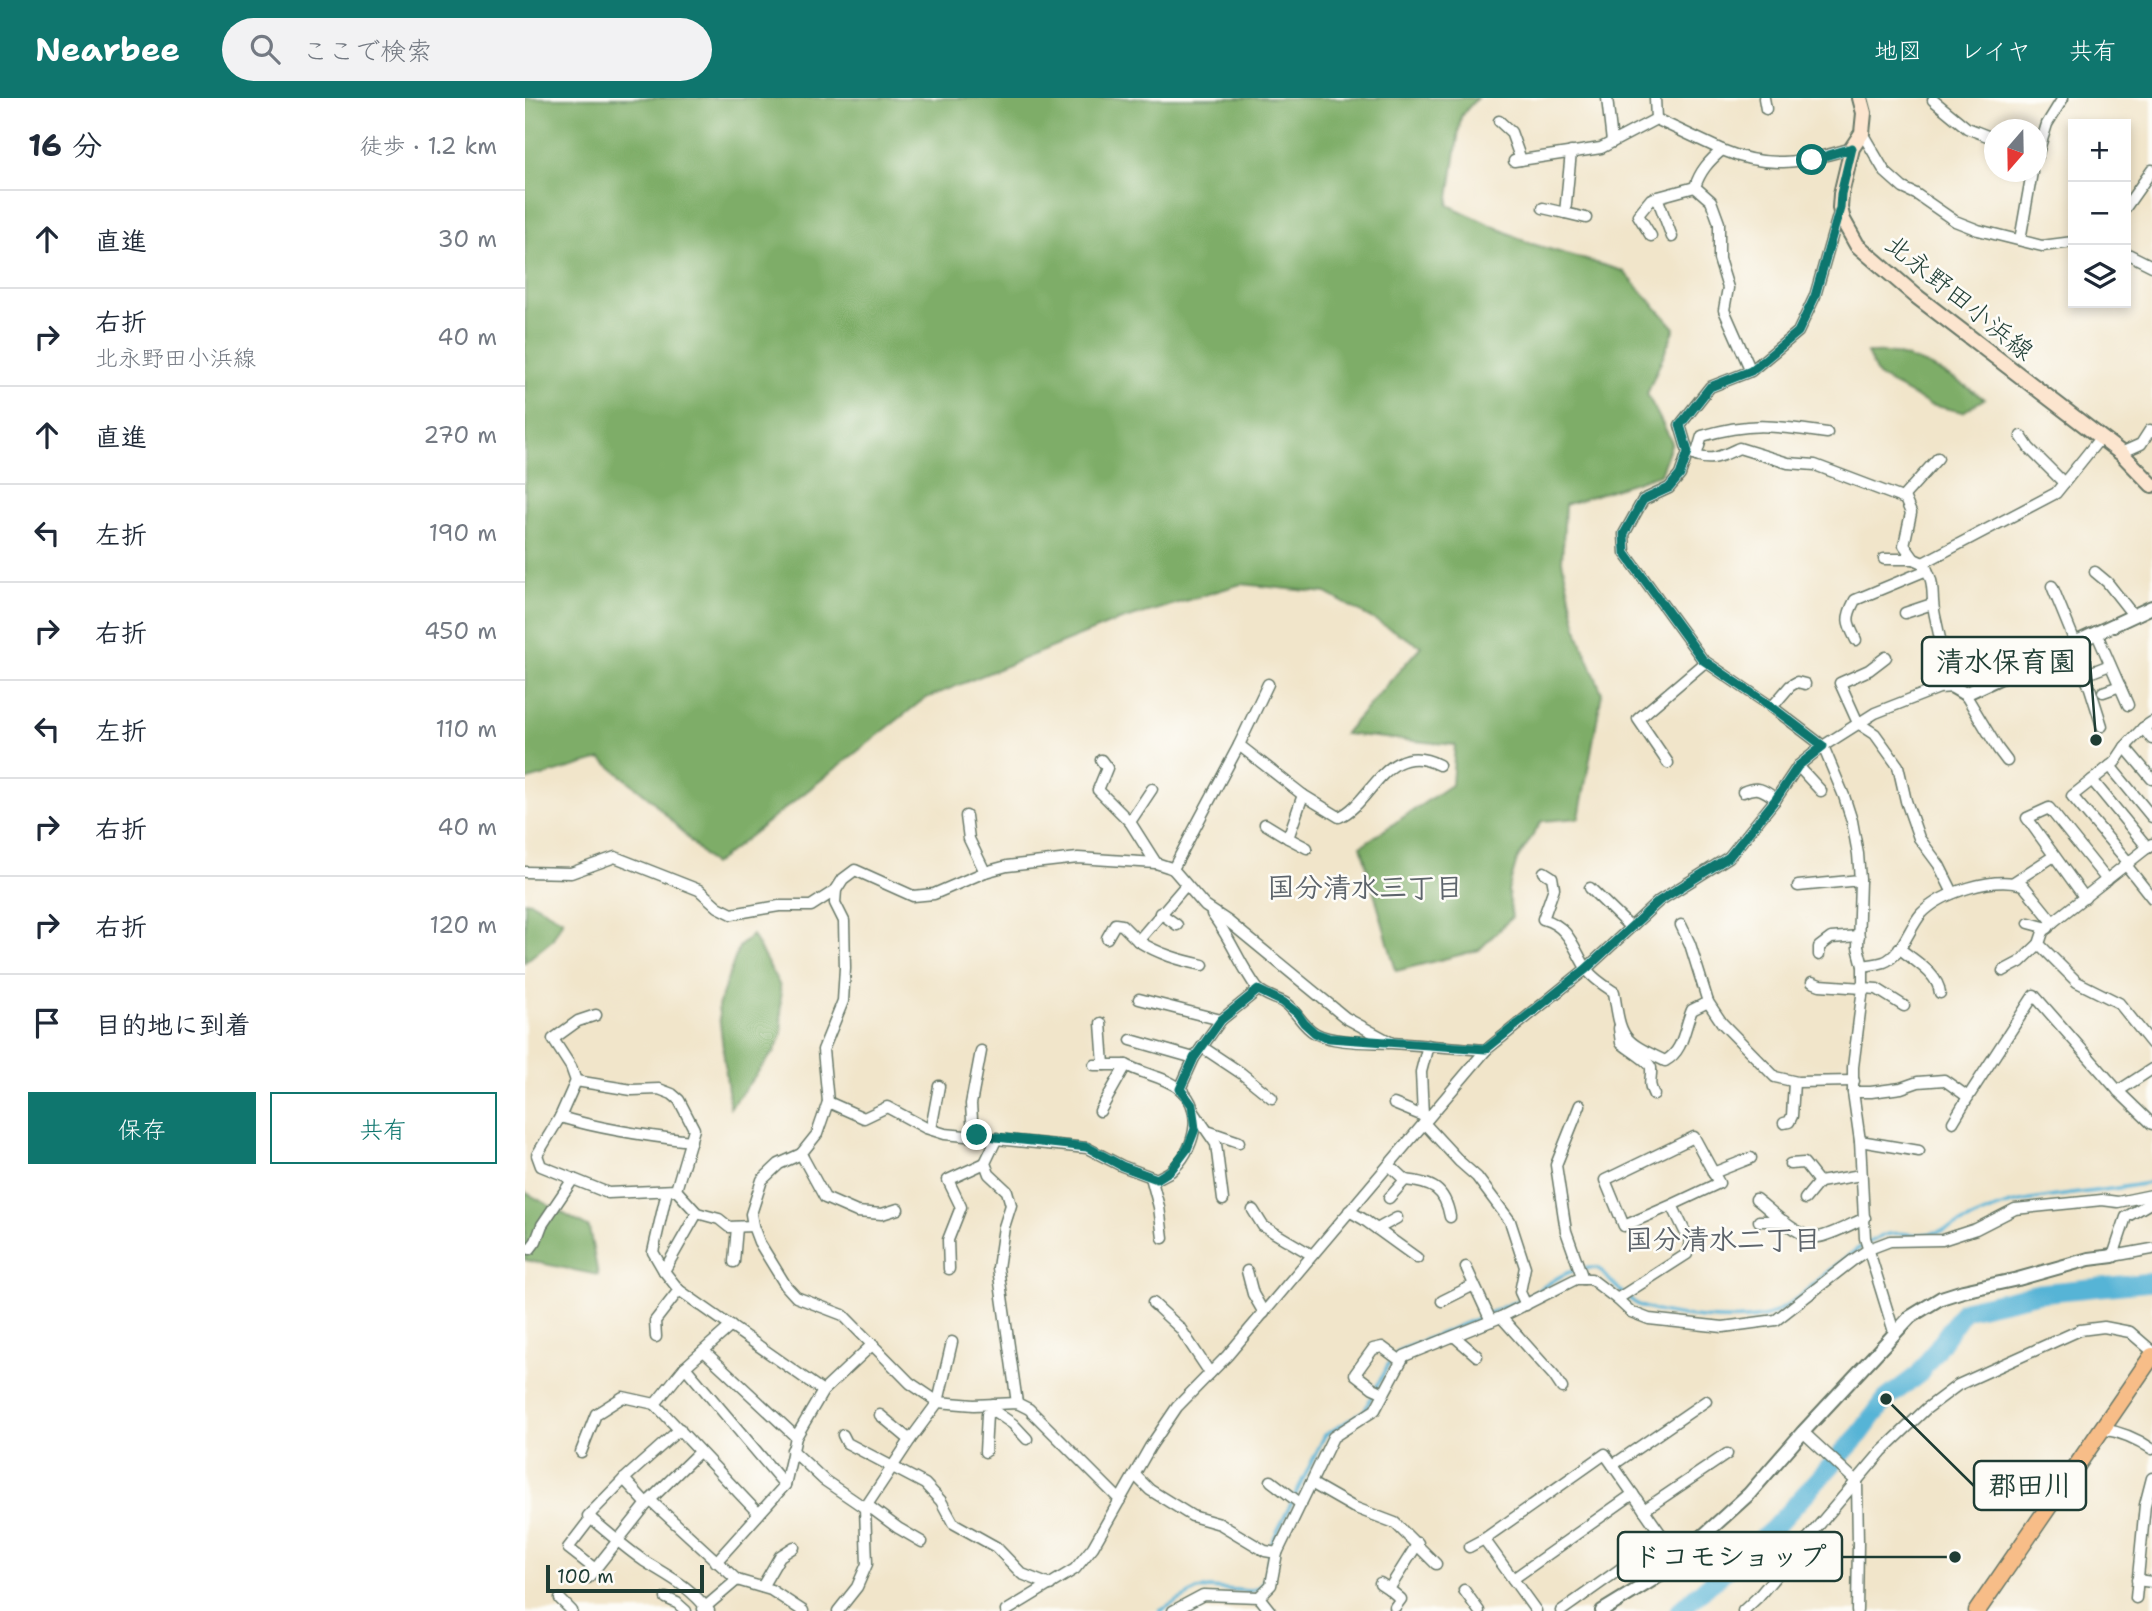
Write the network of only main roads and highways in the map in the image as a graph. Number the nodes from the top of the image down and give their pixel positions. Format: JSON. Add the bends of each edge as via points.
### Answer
{"nodes":[{"id":1,"x":1860,"y":98,"type":"edge"},
{"id":2,"x":2152,"y":485,"type":"edge"},
{"id":3,"x":2152,"y":1356,"type":"edge"},
{"id":4,"x":1977,"y":1611,"type":"edge"}],
"edges":[{"from":1,"to":2,"type":"main road","name":"北永野田小浜線","via":[[1862,133],[1852,148],[1840,208],[1857,245],[2121,453]]},
{"from":3,"to":4,"type":"main road"}]}
